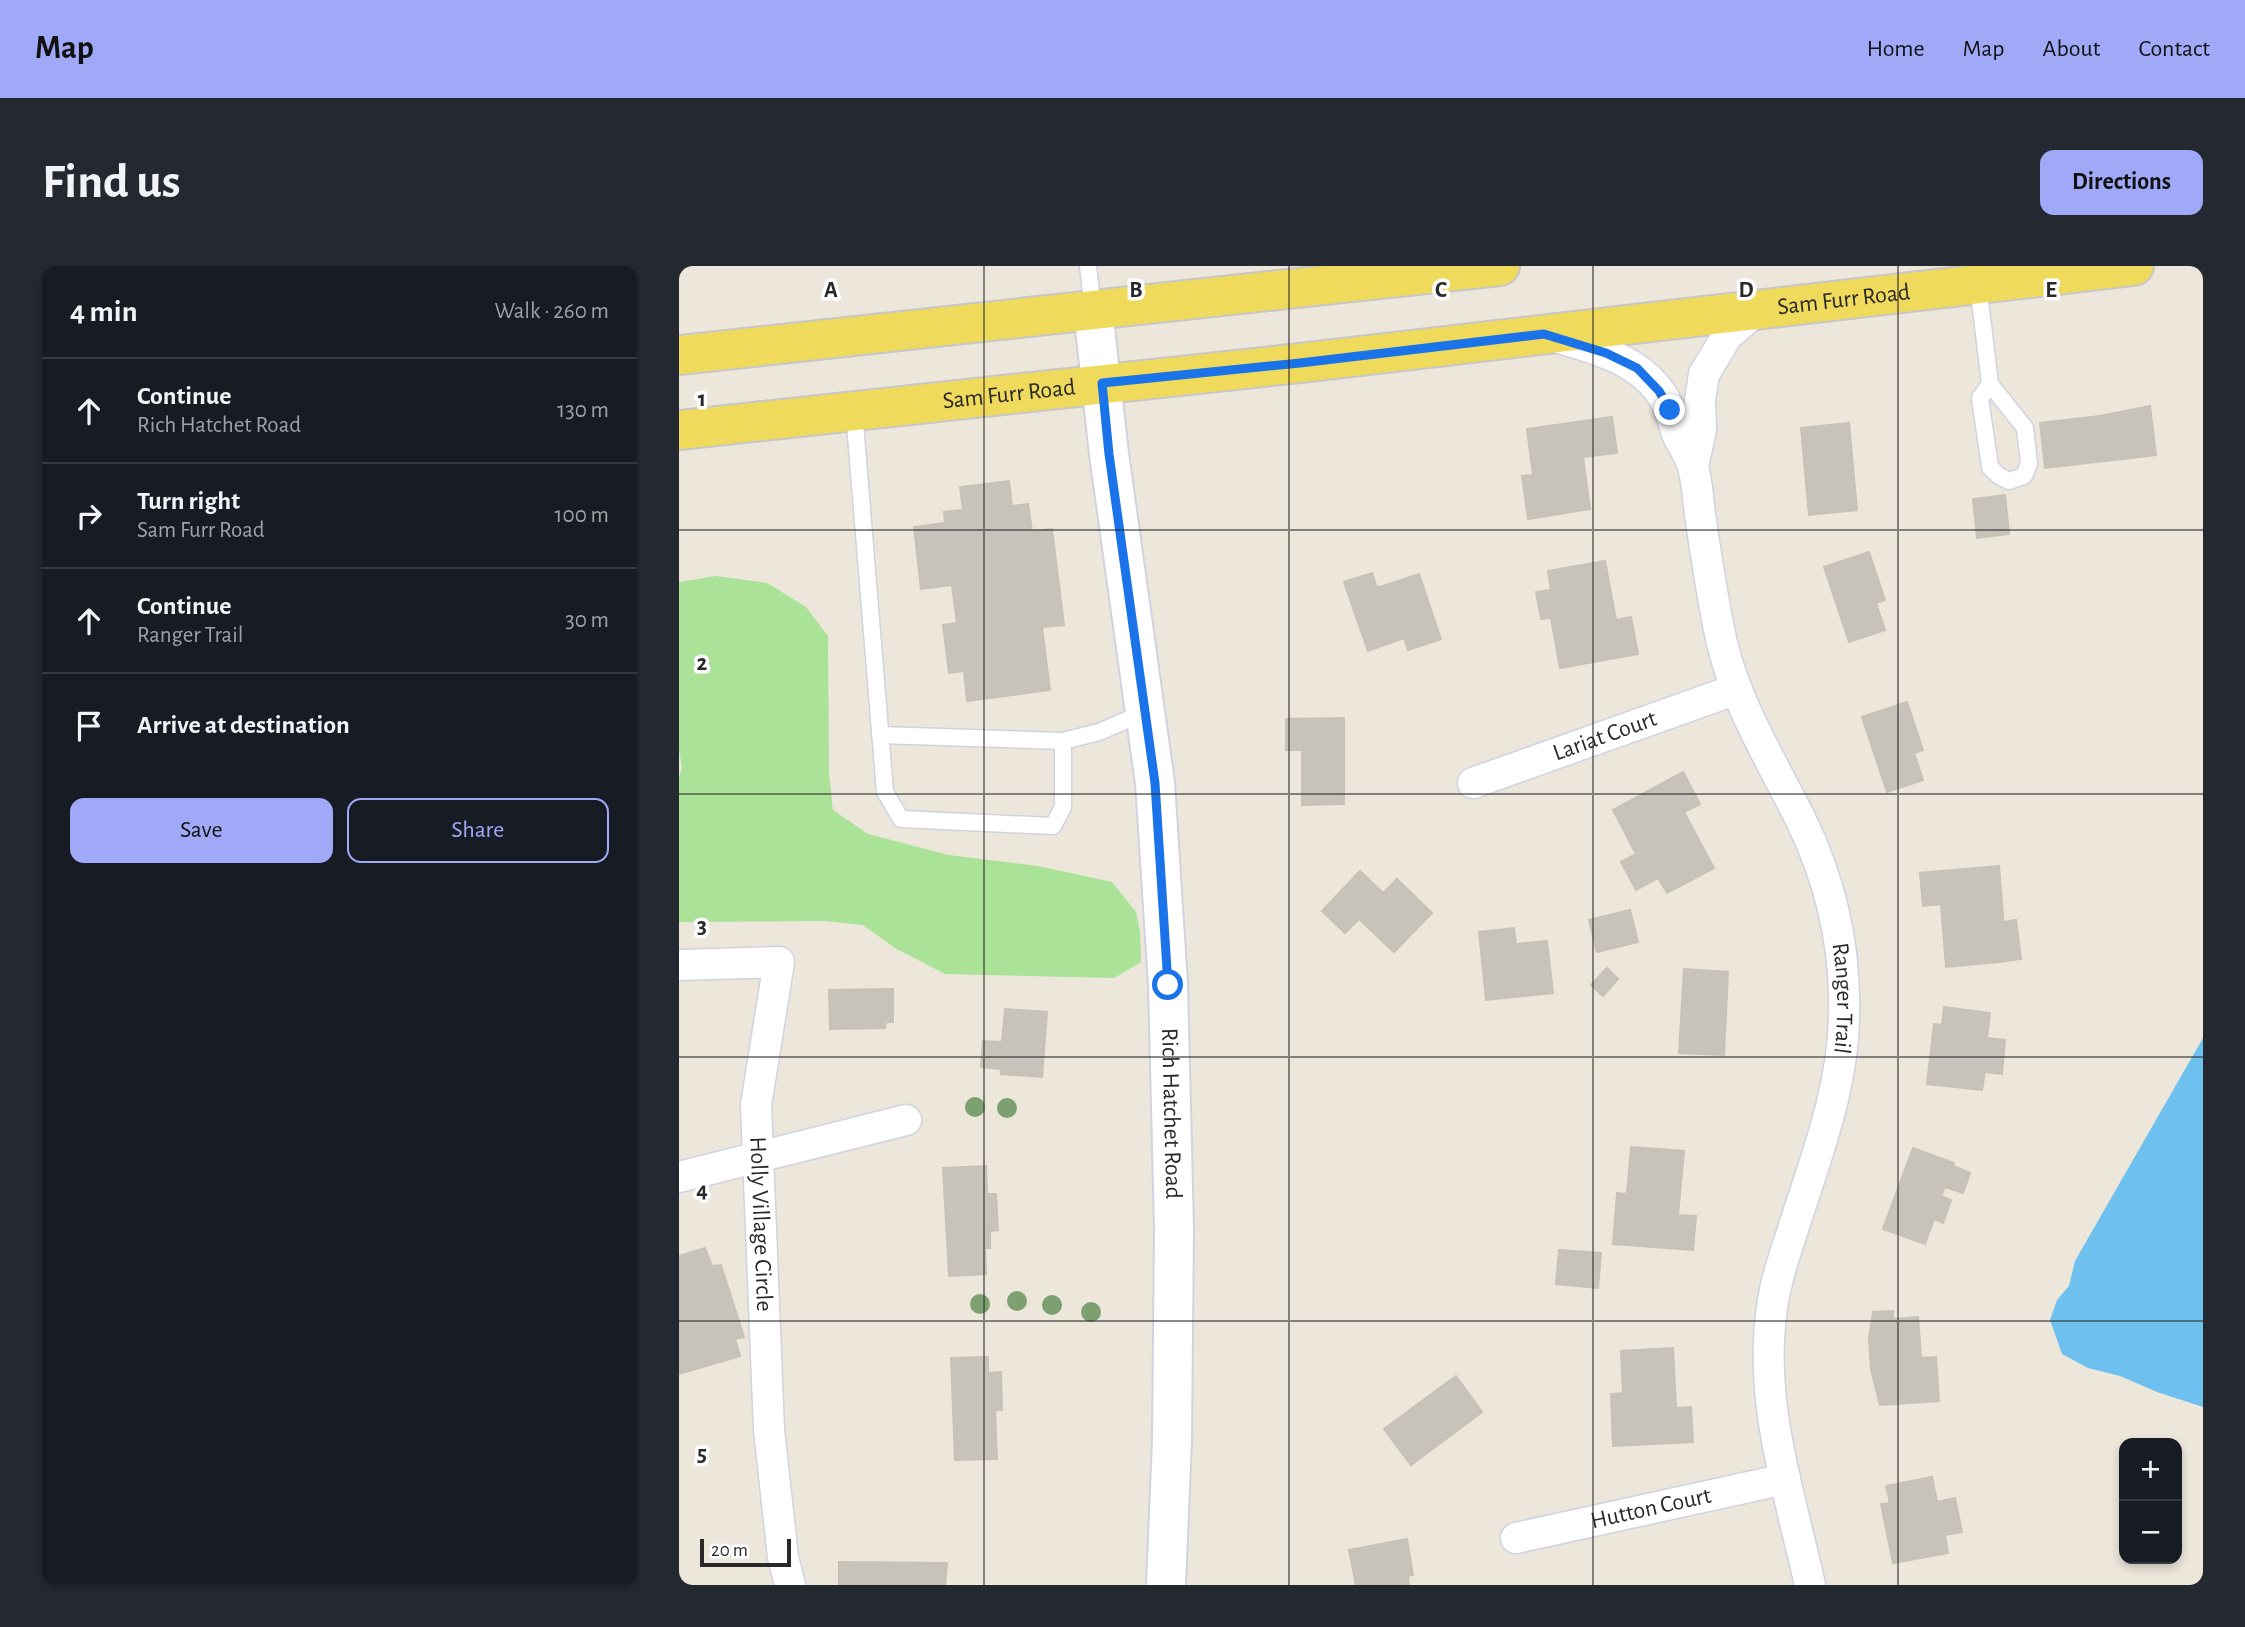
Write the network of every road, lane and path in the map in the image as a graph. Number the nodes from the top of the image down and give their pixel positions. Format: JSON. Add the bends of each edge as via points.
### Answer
{"nodes":[{"id":1,"x":1088,"y":266,"type":"edge"},
{"id":2,"x":1500,"y":266,"type":"edge"},
{"id":3,"x":2134,"y":266,"type":"edge"},
{"id":4,"x":1978,"y":284,"type":"junction"},
{"id":5,"x":1758,"y":309,"type":"junction"},
{"id":6,"x":1093,"y":310,"type":"junction"},
{"id":7,"x":1544,"y":334,"type":"junction"},
{"id":8,"x":679,"y":355,"type":"edge"},
{"id":9,"x":1102,"y":383,"type":"junction"},
{"id":10,"x":1990,"y":384,"type":"junction"},
{"id":11,"x":854,"y":411,"type":"junction"},
{"id":12,"x":679,"y":430,"type":"edge"},
{"id":13,"x":1693,"y":466,"type":"junction"},
{"id":14,"x":1737,"y":689,"type":"junction"},
{"id":15,"x":1145,"y":712,"type":"junction"},
{"id":16,"x":880,"y":735,"type":"junction"},
{"id":17,"x":1063,"y":741,"type":"junction"},
{"id":18,"x":1473,"y":783,"type":"dead end"},
{"id":19,"x":679,"y":965,"type":"edge"},
{"id":20,"x":906,"y":1120,"type":"dead end"},
{"id":21,"x":759,"y":1157,"type":"junction"},
{"id":22,"x":679,"y":1177,"type":"edge"},
{"id":23,"x":1785,"y":1479,"type":"junction"},
{"id":24,"x":1516,"y":1538,"type":"dead end"},
{"id":25,"x":790,"y":1585,"type":"edge"},
{"id":26,"x":1166,"y":1585,"type":"edge"},
{"id":27,"x":1809,"y":1585,"type":"edge"}],
"edges":[{"from":1,"to":6,"type":"lane"},
{"from":2,"to":6,"type":"main road"},
{"from":3,"to":4,"type":"main road","name":"Sam Furr Road"},
{"from":4,"to":5,"type":"main road","name":"Sam Furr Road"},
{"from":4,"to":10,"type":"lane"},
{"from":5,"to":7,"type":"main road","name":"Sam Furr Road"},
{"from":5,"to":13,"type":"street","name":"Ranger Trail","via":[[1727,336],[1704,374],[1701,430]]},
{"from":6,"to":8,"type":"main road"},
{"from":6,"to":9,"type":"street","name":"Rich Hatchet Road"},
{"from":7,"to":9,"type":"main road","name":"Sam Furr Road"},
{"from":7,"to":13,"type":"street","name":"Ranger Trail","via":[[1637,368],[1670,410]]},
{"from":9,"to":11,"type":"main road","name":"Sam Furr Road"},
{"from":9,"to":15,"type":"street","name":"Rich Hatchet Road"},
{"from":10,"to":10,"type":"lane","via":[[1980,398],[1990,467],[2009,481],[2024,477],[2029,463],[2025,428]]},
{"from":11,"to":12,"type":"main road","name":"Sam Furr Road"},
{"from":11,"to":16,"type":"lane"},
{"from":13,"to":14,"type":"street","name":"Ranger Trail","via":[[1720,634]]},
{"from":14,"to":18,"type":"street","name":"Lariat Court"},
{"from":14,"to":23,"type":"street","name":"Ranger Trail","via":[[1817,857],[1842,955],[1844,1017],[1831,1111],[1771,1309],[1768,1366]]},
{"from":15,"to":17,"type":"lane","via":[[1099,732]]},
{"from":15,"to":26,"type":"street","name":"Rich Hatchet Road","via":[[1155,783],[1165,933],[1173,1175],[1172,1440]]},
{"from":16,"to":17,"type":"lane"},
{"from":16,"to":17,"type":"lane","via":[[885,792],[901,819],[1053,826],[1063,807]]},
{"from":19,"to":21,"type":"street","name":"Holly Village Circle","via":[[779,962],[756,1105]]},
{"from":20,"to":21,"type":"street"},
{"from":21,"to":22,"type":"street"},
{"from":21,"to":25,"type":"street","name":"Holly Village Circle","via":[[770,1441]]},
{"from":23,"to":24,"type":"street","name":"Hutton Court"},
{"from":23,"to":27,"type":"street","name":"Ranger Trail"}]}
